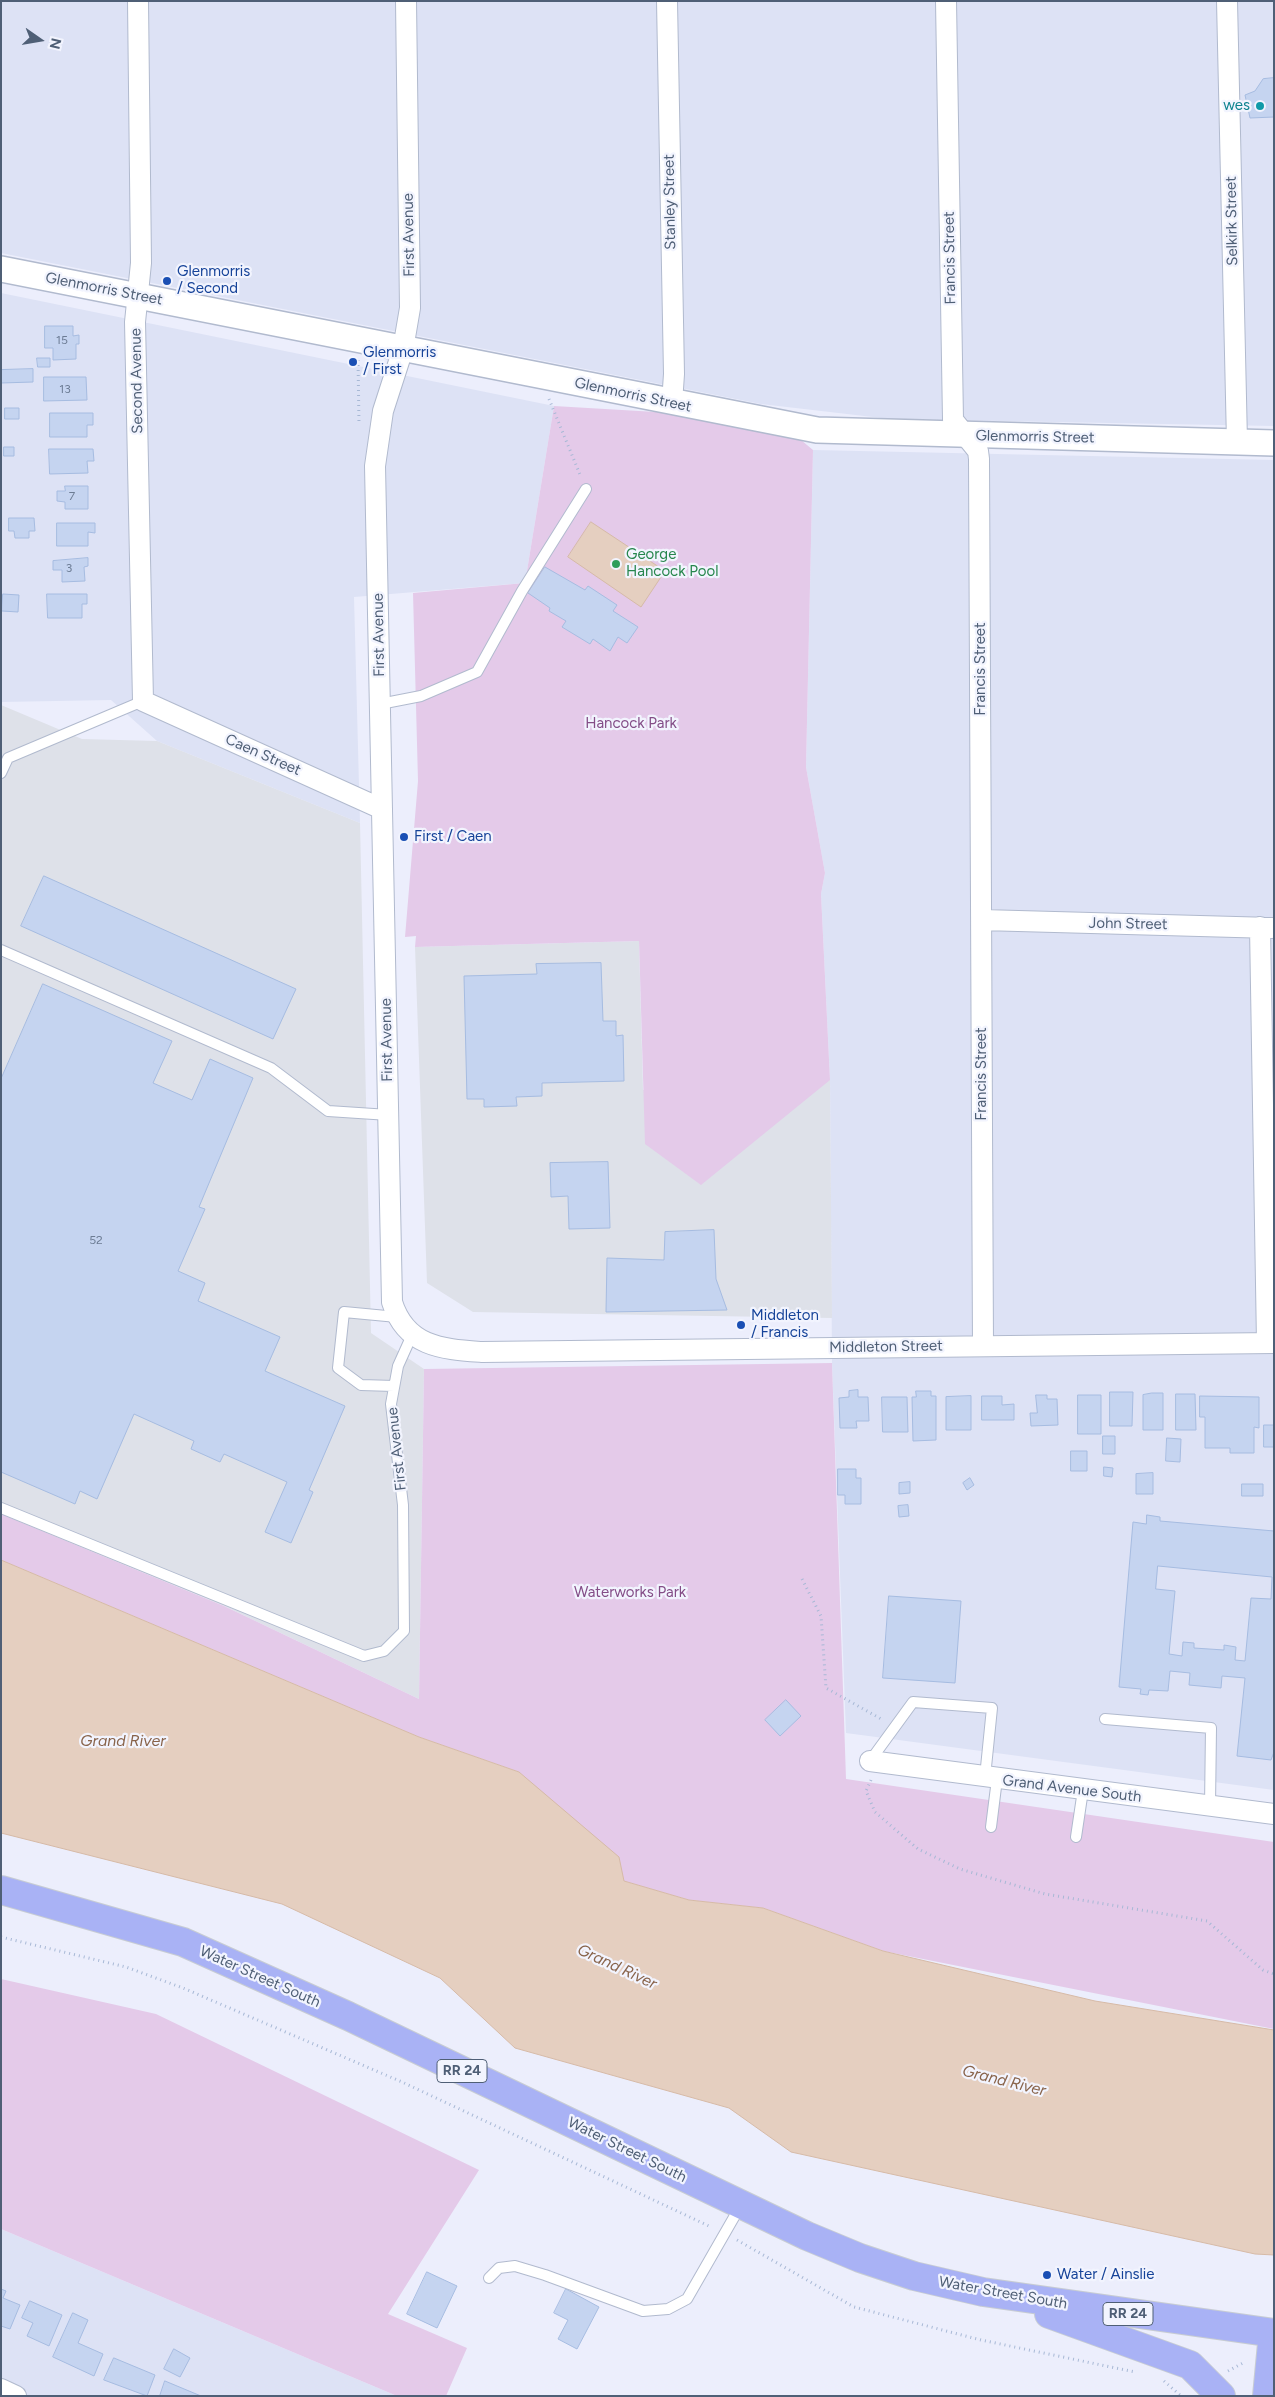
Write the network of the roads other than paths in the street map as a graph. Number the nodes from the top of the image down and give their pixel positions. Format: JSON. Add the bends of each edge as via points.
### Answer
{"nodes":[{"id":1,"x":138,"y":1,"type":"edge"},
{"id":2,"x":406,"y":1,"type":"edge"},
{"id":3,"x":667,"y":1,"type":"edge"},
{"id":4,"x":946,"y":1,"type":"edge"},
{"id":5,"x":1227,"y":1,"type":"edge"},
{"id":6,"x":1,"y":269,"type":"edge"},
{"id":7,"x":138,"y":296,"type":"junction"},
{"id":8,"x":403,"y":349,"type":"junction"},
{"id":9,"x":672,"y":403,"type":"junction"},
{"id":10,"x":966,"y":436,"type":"junction"},
{"id":11,"x":1237,"y":442,"type":"junction"},
{"id":12,"x":1274,"y":443,"type":"edge"},
{"id":13,"x":586,"y":489,"type":"road end"},
{"id":14,"x":143,"y":701,"type":"junction"},
{"id":15,"x":380,"y":704,"type":"junction"},
{"id":16,"x":1,"y":772,"type":"edge"},
{"id":17,"x":382,"y":809,"type":"junction"},
{"id":18,"x":982,"y":920,"type":"junction"},
{"id":19,"x":1267,"y":928,"type":"edge"},
{"id":20,"x":1,"y":950,"type":"edge"},
{"id":21,"x":389,"y":1115,"type":"junction"},
{"id":22,"x":397,"y":1317,"type":"junction"},
{"id":23,"x":412,"y":1335,"type":"junction"},
{"id":24,"x":1270,"y":1343,"type":"edge"},
{"id":25,"x":983,"y":1346,"type":"junction"},
{"id":26,"x":394,"y":1386,"type":"junction"},
{"id":27,"x":1,"y":1508,"type":"edge"},
{"id":28,"x":1105,"y":1719,"type":"dead end"},
{"id":29,"x":875,"y":1762,"type":"joint"},
{"id":30,"x":991,"y":1778,"type":"junction"},
{"id":31,"x":1083,"y":1790,"type":"junction"},
{"id":32,"x":1210,"y":1806,"type":"junction"},
{"id":33,"x":1274,"y":1814,"type":"edge"},
{"id":34,"x":992,"y":1827,"type":"dead end"},
{"id":35,"x":1076,"y":1838,"type":"dead end"},
{"id":36,"x":1,"y":1890,"type":"edge"},
{"id":37,"x":741,"y":2205,"type":"junction"},
{"id":38,"x":489,"y":2278,"type":"dead end"},
{"id":39,"x":983,"y":2292,"type":"junction"},
{"id":40,"x":1274,"y":2333,"type":"edge"},
{"id":41,"x":1223,"y":2384,"type":"edge"},
{"id":42,"x":1,"y":2389,"type":"edge"},
{"id":43,"x":16,"y":2396,"type":"edge"},
{"id":44,"x":1267,"y":2396,"type":"edge"}],
"edges":[{"from":1,"to":7,"type":"street","name":"Second Avenue","via":[[141,263]]},
{"from":2,"to":8,"type":"street","name":"First Avenue","via":[[410,308]]},
{"from":3,"to":9,"type":"street","name":"Stanley Street"},
{"from":4,"to":10,"type":"street","name":"Francis Street","via":[[953,420]]},
{"from":5,"to":11,"type":"street","name":"Selkirk Street"},
{"from":6,"to":7,"type":"street","name":"Glenmorris Street"},
{"from":7,"to":8,"type":"street","name":"Glenmorris Street"},
{"from":7,"to":14,"type":"street","name":"Second Avenue"},
{"from":8,"to":9,"type":"street","name":"Glenmorris Street"},
{"from":8,"to":15,"type":"street","name":"First Avenue","via":[[383,411],[375,466]]},
{"from":9,"to":10,"type":"street","name":"Glenmorris Street","via":[[817,430]]},
{"from":10,"to":11,"type":"street","name":"Glenmorris Street"},
{"from":10,"to":18,"type":"street","name":"Francis Street","via":[[978,451],[979,459]]},
{"from":11,"to":12,"type":"street","name":"Glenmorris Street"},
{"from":13,"to":15,"type":"lane","via":[[522,591],[477,672],[421,696]]},
{"from":14,"to":16,"type":"lane","via":[[8,758]]},
{"from":14,"to":17,"type":"street","name":"Caen Street"},
{"from":15,"to":17,"type":"street","name":"First Avenue"},
{"from":17,"to":21,"type":"street","name":"First Avenue"},
{"from":18,"to":19,"type":"street","name":"John Street"},
{"from":18,"to":25,"type":"street","name":"Francis Street"},
{"from":19,"to":24,"type":"street"},
{"from":20,"to":21,"type":"lane","via":[[270,1068],[328,1111]]},
{"from":21,"to":22,"type":"street","name":"First Avenue","via":[[392,1302]]},
{"from":22,"to":23,"type":"street","name":"First Avenue"},
{"from":22,"to":26,"type":"lane","via":[[344,1312],[338,1368],[361,1385]]},
{"from":23,"to":25,"type":"street","name":"Middleton Street","via":[[437,1346],[482,1352]]},
{"from":23,"to":26,"type":"lane","name":"First Avenue","via":[[398,1366]]},
{"from":24,"to":25,"type":"street","name":"Middleton Street"},
{"from":26,"to":27,"type":"lane","name":"First Avenue","via":[[391,1404],[403,1505],[404,1631],[384,1651],[364,1656]]},
{"from":28,"to":32,"type":"lane","via":[[1211,1728]]},
{"from":29,"to":30,"type":"street","name":"Grand Avenue South"},
{"from":29,"to":30,"type":"lane","via":[[894,1726],[913,1702],[992,1708]]},
{"from":30,"to":31,"type":"street","name":"Grand Avenue South"},
{"from":30,"to":34,"type":"lane"},
{"from":31,"to":32,"type":"street","name":"Grand Avenue South"},
{"from":31,"to":35,"type":"lane"},
{"from":32,"to":33,"type":"street","name":"Grand Avenue South"},
{"from":36,"to":37,"type":"main road","name":"Water Street South","number":"RR 24","via":[[183,1942],[348,2016]]},
{"from":37,"to":38,"type":"lane","via":[[687,2299],[668,2309],[643,2311],[515,2266],[499,2268]]},
{"from":37,"to":39,"type":"main road","name":"Water Street South","number":"RR 24","via":[[860,2258],[914,2276]]},
{"from":39,"to":40,"type":"main road","name":"Water Street South","number":"RR 24"},
{"from":39,"to":41,"type":"main road","via":[[1190,2365]]},
{"from":40,"to":44,"type":"main road","number":"RR 24"},
{"from":42,"to":43,"type":"street"}]}
